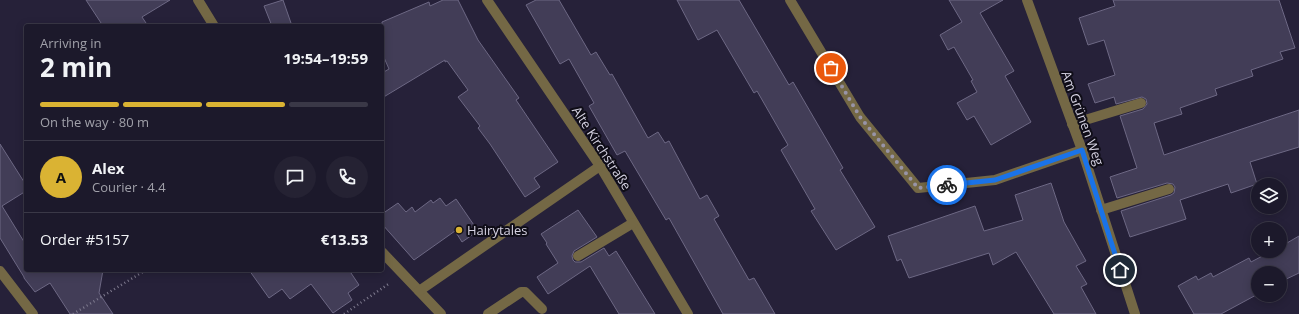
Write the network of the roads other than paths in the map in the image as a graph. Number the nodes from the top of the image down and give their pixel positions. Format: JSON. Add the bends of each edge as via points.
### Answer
{"nodes":[{"id":1,"x":198,"y":0,"type":"edge"},
{"id":2,"x":487,"y":0,"type":"edge"},
{"id":3,"x":790,"y":0,"type":"edge"},
{"id":4,"x":1027,"y":0,"type":"edge"},
{"id":5,"x":213,"y":24,"type":"edge"},
{"id":6,"x":1140,"y":103,"type":"dead end"},
{"id":7,"x":1072,"y":124,"type":"junction"},
{"id":8,"x":1082,"y":150,"type":"junction"},
{"id":9,"x":600,"y":166,"type":"junction"},
{"id":10,"x":1169,"y":189,"type":"dead end"},
{"id":11,"x":1101,"y":210,"type":"junction"},
{"id":12,"x":634,"y":223,"type":"junction"},
{"id":13,"x":384,"y":254,"type":"edge"},
{"id":14,"x":578,"y":256,"type":"dead end"},
{"id":15,"x":0,"y":271,"type":"edge"},
{"id":16,"x":419,"y":291,"type":"junction"},
{"id":17,"x":542,"y":309,"type":"dead end"},
{"id":18,"x":33,"y":314,"type":"edge"},
{"id":19,"x":441,"y":314,"type":"edge"},
{"id":20,"x":488,"y":314,"type":"edge"},
{"id":21,"x":688,"y":314,"type":"edge"},
{"id":22,"x":1135,"y":314,"type":"edge"}],
"edges":[{"from":1,"to":5,"type":"street"},
{"from":2,"to":9,"type":"street","name":"Alte Kirchstraße"},
{"from":3,"to":8,"type":"street","via":[[860,117],[918,188],[995,180]]},
{"from":4,"to":7,"type":"street","name":"Am Grünen Weg"},
{"from":6,"to":7,"type":"street"},
{"from":7,"to":8,"type":"street","name":"Am Grünen Weg"},
{"from":8,"to":11,"type":"street","name":"Am Grünen Weg"},
{"from":9,"to":12,"type":"street","name":"Alte Kirchstraße"},
{"from":9,"to":16,"type":"street"},
{"from":10,"to":11,"type":"street"},
{"from":11,"to":22,"type":"street","name":"Am Grünen Weg"},
{"from":12,"to":14,"type":"street"},
{"from":12,"to":21,"type":"street","name":"Alte Kirchstraße"},
{"from":13,"to":16,"type":"street"},
{"from":15,"to":18,"type":"street"},
{"from":16,"to":19,"type":"street"},
{"from":17,"to":20,"type":"street","via":[[525,292],[521,292]]}]}
